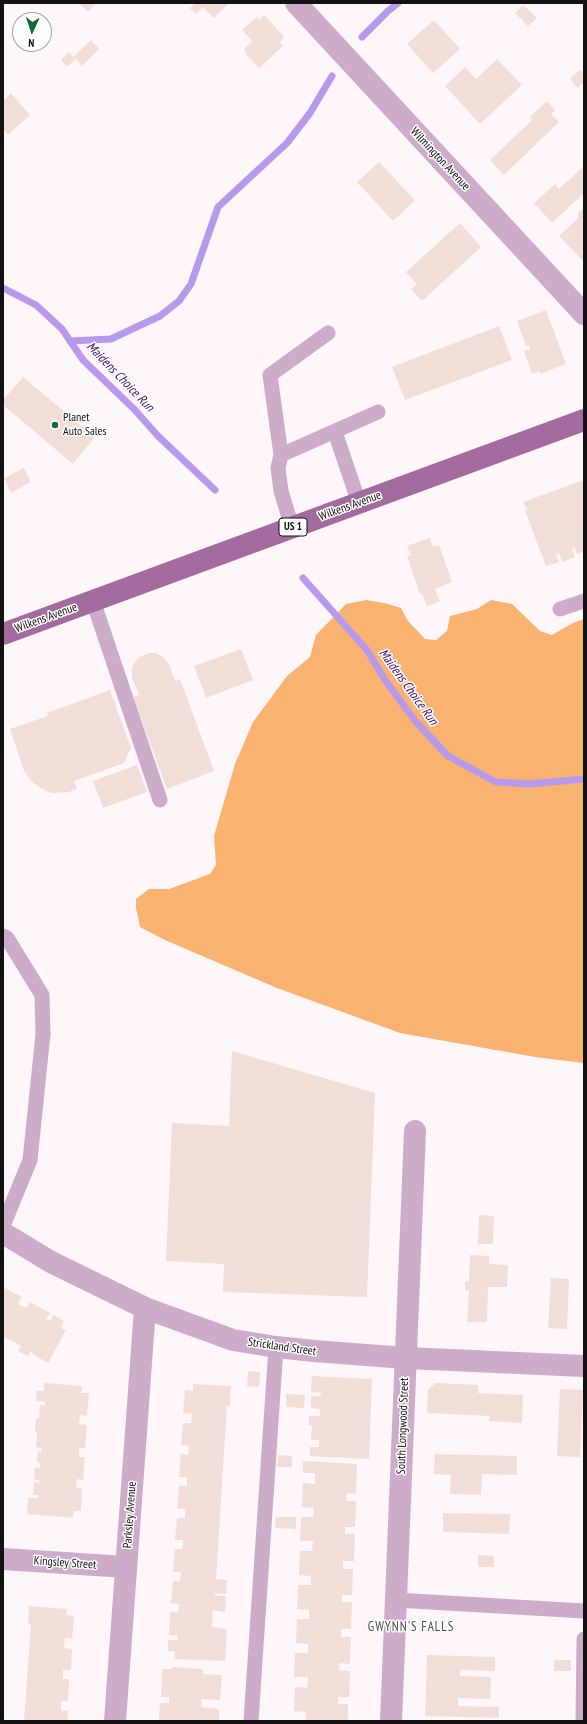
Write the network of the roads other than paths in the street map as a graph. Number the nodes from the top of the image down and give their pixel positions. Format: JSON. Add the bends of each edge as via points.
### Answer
{"nodes":[{"id":1,"x":296,"y":3,"type":"edge"},
{"id":2,"x":584,"y":314,"type":"edge"},
{"id":3,"x":328,"y":333,"type":"dead end"},
{"id":4,"x":378,"y":412,"type":"dead end"},
{"id":5,"x":584,"y":420,"type":"edge"},
{"id":6,"x":335,"y":432,"type":"junction"},
{"id":7,"x":281,"y":455,"type":"junction"},
{"id":8,"x":359,"y":502,"type":"junction"},
{"id":9,"x":292,"y":527,"type":"junction"},
{"id":10,"x":93,"y":600,"type":"junction"},
{"id":11,"x":584,"y":601,"type":"edge"},
{"id":12,"x":560,"y":609,"type":"dead end"},
{"id":13,"x":3,"y":634,"type":"edge"},
{"id":14,"x":160,"y":800,"type":"dead end"},
{"id":15,"x":3,"y":936,"type":"edge"},
{"id":16,"x":415,"y":1131,"type":"dead end"},
{"id":17,"x":3,"y":1226,"type":"edge"},
{"id":18,"x":3,"y":1234,"type":"edge"},
{"id":19,"x":145,"y":1308,"type":"junction"},
{"id":20,"x":276,"y":1347,"type":"junction"},
{"id":21,"x":406,"y":1358,"type":"junction"},
{"id":22,"x":584,"y":1366,"type":"edge"},
{"id":23,"x":3,"y":1559,"type":"edge"},
{"id":24,"x":126,"y":1567,"type":"junction"},
{"id":25,"x":396,"y":1600,"type":"junction"},
{"id":26,"x":584,"y":1610,"type":"edge"},
{"id":27,"x":584,"y":1639,"type":"edge"},
{"id":28,"x":115,"y":1721,"type":"edge"},
{"id":29,"x":252,"y":1721,"type":"edge"},
{"id":30,"x":391,"y":1721,"type":"edge"},
{"id":31,"x":583,"y":1721,"type":"edge"}],
"edges":[{"from":1,"to":2,"type":"street","name":"Wilmington Avenue"},
{"from":3,"to":7,"type":"lane","via":[[270,375]]},
{"from":4,"to":6,"type":"lane"},
{"from":5,"to":8,"type":"main road","name":"Wilkens Avenue","number":"US 1"},
{"from":6,"to":7,"type":"lane"},
{"from":6,"to":8,"type":"lane"},
{"from":7,"to":9,"type":"lane","via":[[278,468],[281,491]]},
{"from":8,"to":9,"type":"main road","name":"Wilkens Avenue","number":"US 1"},
{"from":9,"to":10,"type":"main road","name":"Wilkens Avenue","number":"US 1"},
{"from":10,"to":13,"type":"main road","name":"Wilkens Avenue","number":"US 1"},
{"from":10,"to":14,"type":"lane"},
{"from":11,"to":12,"type":"lane"},
{"from":15,"to":17,"type":"lane","via":[[7,938],[42,995],[43,1034],[30,1160]]},
{"from":16,"to":21,"type":"street","name":"South Longwood Street"},
{"from":18,"to":19,"type":"street","name":"Strickland Street","via":[[51,1262]]},
{"from":19,"to":20,"type":"street","name":"Strickland Street","via":[[234,1340]]},
{"from":19,"to":24,"type":"street","name":"Parksley Avenue"},
{"from":20,"to":21,"type":"street","name":"Strickland Street"},
{"from":20,"to":29,"type":"lane"},
{"from":21,"to":22,"type":"street","name":"Strickland Street"},
{"from":21,"to":25,"type":"street","name":"South Longwood Street"},
{"from":23,"to":24,"type":"street","name":"Kingsley Street"},
{"from":24,"to":28,"type":"street","name":"Parksley Avenue"},
{"from":25,"to":26,"type":"lane"},
{"from":25,"to":30,"type":"street","name":"South Longwood Street"},
{"from":27,"to":31,"type":"lane"}]}
